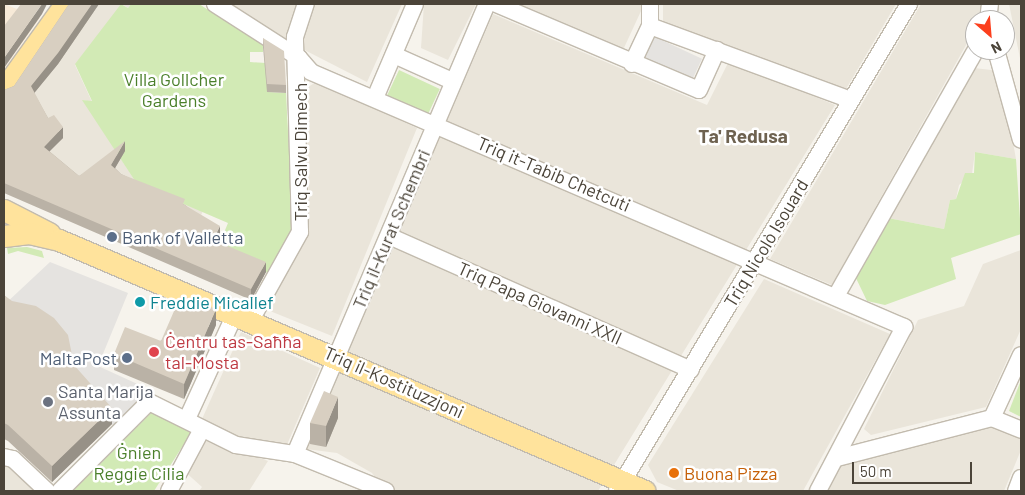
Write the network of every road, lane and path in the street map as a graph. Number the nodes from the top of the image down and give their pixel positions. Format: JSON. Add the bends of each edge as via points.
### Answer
{"nodes":[{"id":1,"x":65,"y":4,"type":"edge"},
{"id":2,"x":216,"y":4,"type":"edge"},
{"id":3,"x":306,"y":4,"type":"edge"},
{"id":4,"x":415,"y":4,"type":"edge"},
{"id":5,"x":487,"y":4,"type":"edge"},
{"id":6,"x":496,"y":4,"type":"edge"},
{"id":7,"x":650,"y":4,"type":"edge"},
{"id":8,"x":909,"y":4,"type":"edge"},
{"id":9,"x":650,"y":26,"type":"junction"},
{"id":10,"x":717,"y":50,"type":"junction"},
{"id":11,"x":394,"y":55,"type":"junction"},
{"id":12,"x":299,"y":58,"type":"junction"},
{"id":13,"x":970,"y":60,"type":"edge"},
{"id":14,"x":999,"y":60,"type":"edge"},
{"id":15,"x":632,"y":64,"type":"junction"},
{"id":16,"x":452,"y":81,"type":"junction"},
{"id":17,"x":4,"y":89,"type":"edge"},
{"id":18,"x":375,"y":98,"type":"junction"},
{"id":19,"x":851,"y":100,"type":"junction"},
{"id":20,"x":435,"y":123,"type":"junction"},
{"id":21,"x":1021,"y":140,"type":"edge"},
{"id":22,"x":4,"y":210,"type":"edge"},
{"id":23,"x":4,"y":236,"type":"edge"},
{"id":24,"x":389,"y":236,"type":"junction"},
{"id":25,"x":59,"y":240,"type":"junction"},
{"id":26,"x":755,"y":260,"type":"junction"},
{"id":27,"x":836,"y":296,"type":"junction"},
{"id":28,"x":244,"y":316,"type":"junction"},
{"id":29,"x":336,"y":357,"type":"junction"},
{"id":30,"x":1021,"y":357,"type":"edge"},
{"id":31,"x":691,"y":370,"type":"junction"},
{"id":32,"x":992,"y":418,"type":"junction"},
{"id":33,"x":187,"y":419,"type":"junction"},
{"id":34,"x":1021,"y":430,"type":"edge"},
{"id":35,"x":201,"y":431,"type":"junction"},
{"id":36,"x":295,"y":454,"type":"junction"},
{"id":37,"x":4,"y":457,"type":"edge"},
{"id":38,"x":837,"y":458,"type":"junction"},
{"id":39,"x":1021,"y":478,"type":"edge"},
{"id":40,"x":619,"y":486,"type":"edge"},
{"id":41,"x":380,"y":489,"type":"edge"},
{"id":42,"x":47,"y":491,"type":"edge"},
{"id":43,"x":60,"y":491,"type":"edge"},
{"id":44,"x":169,"y":491,"type":"edge"},
{"id":45,"x":645,"y":491,"type":"edge"},
{"id":46,"x":818,"y":491,"type":"edge"},
{"id":47,"x":1016,"y":491,"type":"edge"}],
"edges":[{"from":1,"to":17,"type":"main road"},
{"from":2,"to":12,"type":"street","name":"Triq it-Tabib Chetcuti"},
{"from":3,"to":12,"type":"street","name":"Triq Salvu Dimech","via":[[295,37]]},
{"from":4,"to":11,"type":"street"},
{"from":5,"to":16,"type":"street","name":"Triq il-Kurat Schembri"},
{"from":6,"to":15,"type":"street"},
{"from":7,"to":9,"type":"street"},
{"from":8,"to":19,"type":"street","name":"Triq Nicolò Isouard"},
{"from":9,"to":10,"type":"street"},
{"from":9,"to":15,"type":"street"},
{"from":10,"to":15,"type":"street","via":[[699,90]]},
{"from":10,"to":19,"type":"street"},
{"from":11,"to":16,"type":"street"},
{"from":11,"to":18,"type":"street"},
{"from":12,"to":18,"type":"street","name":"Triq it-Tabib Chetcuti","via":[[311,72]]},
{"from":12,"to":28,"type":"street","name":"Triq Salvu Dimech","via":[[300,232]]},
{"from":13,"to":27,"type":"street"},
{"from":14,"to":21,"type":"street"},
{"from":16,"to":20,"type":"street","name":"Triq il-Kurat Schembri"},
{"from":18,"to":20,"type":"street","name":"Triq it-Tabib Chetcuti"},
{"from":19,"to":26,"type":"street","name":"Triq Nicolò Isouard"},
{"from":20,"to":24,"type":"street","name":"Triq il-Kurat Schembri"},
{"from":20,"to":26,"type":"street","name":"Triq it-Tabib Chetcuti"},
{"from":22,"to":25,"type":"main road","via":[[36,224]]},
{"from":23,"to":25,"type":"main road","via":[[29,233]]},
{"from":24,"to":29,"type":"street","name":"Triq il-Kurat Schembri"},
{"from":24,"to":31,"type":"street","name":"Triq Papa Giovanni XXII"},
{"from":25,"to":28,"type":"main road","name":"Triq il-Kostituzzjoni"},
{"from":26,"to":27,"type":"street","name":"Triq it-Tabib Chetcuti"},
{"from":26,"to":31,"type":"street","name":"Triq Nicolò Isouard"},
{"from":27,"to":38,"type":"street","name":"Triq it-Tabib Chetcuti","via":[[904,327]]},
{"from":28,"to":29,"type":"main road","name":"Triq il-Kostituzzjoni"},
{"from":28,"to":33,"type":"street","name":"Triq Salvu Dimech"},
{"from":29,"to":36,"type":"street","name":"Triq il-Kurat Schembri"},
{"from":29,"to":40,"type":"main road","name":"Triq il-Kostituzzjoni"},
{"from":30,"to":32,"type":"street"},
{"from":31,"to":40,"type":"street","name":"Triq Nicolò Isouard"},
{"from":32,"to":34,"type":"street"},
{"from":32,"to":38,"type":"street"},
{"from":33,"to":35,"type":"street"},
{"from":33,"to":43,"type":"street","via":[[149,402]]},
{"from":35,"to":36,"type":"street","via":[[236,445]]},
{"from":35,"to":44,"type":"street"},
{"from":36,"to":41,"type":"street"},
{"from":37,"to":42,"type":"street","via":[[13,459]]},
{"from":38,"to":46,"type":"street"},
{"from":39,"to":47,"type":"street"},
{"from":40,"to":45,"type":"main road","name":"Triq il-Kostituzzjoni"}]}
